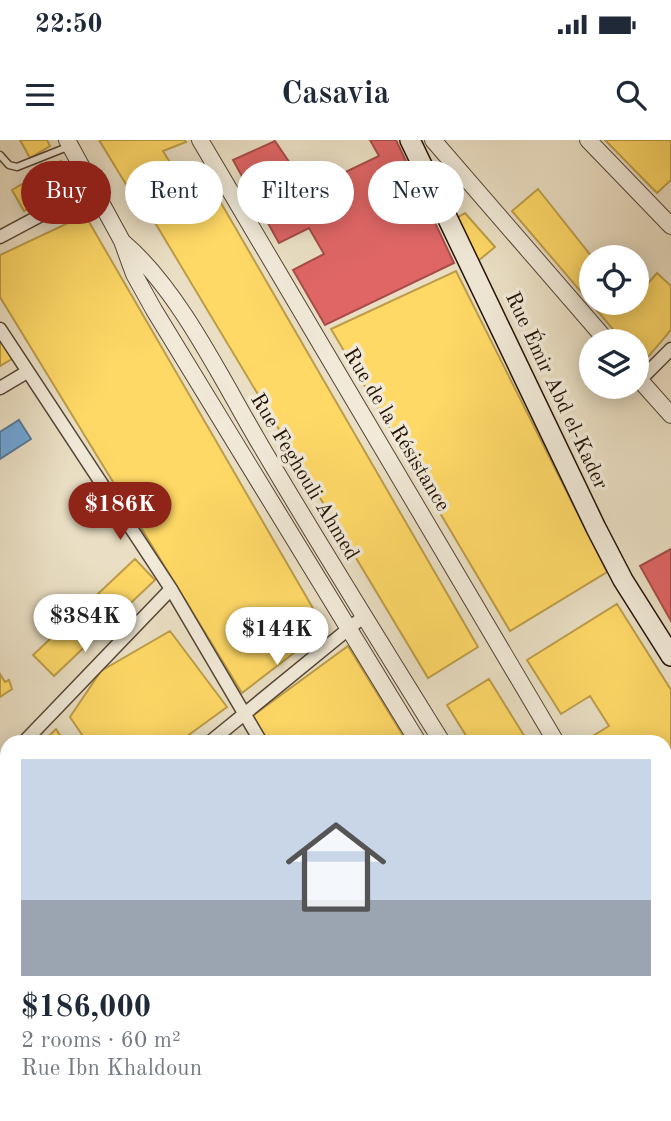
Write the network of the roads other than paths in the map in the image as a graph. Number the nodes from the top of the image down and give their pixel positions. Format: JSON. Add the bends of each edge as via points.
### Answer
{"nodes":[{"id":1,"x":200,"y":140,"type":"edge"},
{"id":2,"x":410,"y":140,"type":"edge"},
{"id":3,"x":433,"y":140,"type":"edge"},
{"id":4,"x":588,"y":140,"type":"edge"},
{"id":5,"x":69,"y":143,"type":"edge"},
{"id":6,"x":0,"y":155,"type":"edge"},
{"id":7,"x":79,"y":161,"type":"edge"},
{"id":8,"x":111,"y":221,"type":"edge"},
{"id":9,"x":24,"y":224,"type":"edge"},
{"id":10,"x":671,"y":226,"type":"edge"},
{"id":11,"x":0,"y":237,"type":"edge"},
{"id":12,"x":121,"y":241,"type":"junction"},
{"id":13,"x":0,"y":329,"type":"edge"},
{"id":14,"x":597,"y":329,"type":"edge"},
{"id":15,"x":671,"y":349,"type":"edge"},
{"id":16,"x":649,"y":370,"type":"edge"},
{"id":17,"x":27,"y":372,"type":"junction"},
{"id":18,"x":0,"y":387,"type":"edge"},
{"id":19,"x":649,"y":390,"type":"edge"},
{"id":20,"x":671,"y":415,"type":"edge"},
{"id":21,"x":171,"y":589,"type":"junction"},
{"id":22,"x":363,"y":617,"type":"junction"},
{"id":23,"x":348,"y":629,"type":"junction"},
{"id":24,"x":671,"y":656,"type":"edge"},
{"id":25,"x":245,"y":716,"type":"junction"},
{"id":26,"x":31,"y":735,"type":"edge"},
{"id":27,"x":219,"y":735,"type":"edge"},
{"id":28,"x":257,"y":735,"type":"edge"},
{"id":29,"x":414,"y":735,"type":"edge"},
{"id":30,"x":438,"y":735,"type":"edge"},
{"id":31,"x":552,"y":735,"type":"edge"}],
"edges":[{"from":1,"to":31,"type":"street","name":"Rue de la Résistance"},
{"from":2,"to":24,"type":"main road","name":"Rue Émir Abd el-Kader","via":[[596,528]]},
{"from":3,"to":14,"type":"street"},
{"from":4,"to":10,"type":"street"},
{"from":5,"to":6,"type":"lane","via":[[17,167]]},
{"from":5,"to":7,"type":"street","name":"Rue Feghouli Ahmed"},
{"from":8,"to":12,"type":"street","name":"Rue Feghouli Ahmed"},
{"from":9,"to":11,"type":"street"},
{"from":12,"to":22,"type":"street","name":"Rue Feghouli Ahmed","via":[[142,259],[200,343]]},
{"from":12,"to":23,"type":"street","name":"Rue Feghouli Ahmed","via":[[154,310]]},
{"from":13,"to":17,"type":"street"},
{"from":15,"to":16,"type":"street"},
{"from":17,"to":18,"type":"street"},
{"from":17,"to":21,"type":"street"},
{"from":19,"to":20,"type":"street"},
{"from":21,"to":25,"type":"street"},
{"from":21,"to":26,"type":"street"},
{"from":22,"to":23,"type":"street"},
{"from":22,"to":30,"type":"street","name":"Rue Feghouli Ahmed"},
{"from":23,"to":25,"type":"street"},
{"from":23,"to":29,"type":"street","name":"Rue Feghouli Ahmed"},
{"from":25,"to":27,"type":"street"},
{"from":25,"to":28,"type":"street"}]}
